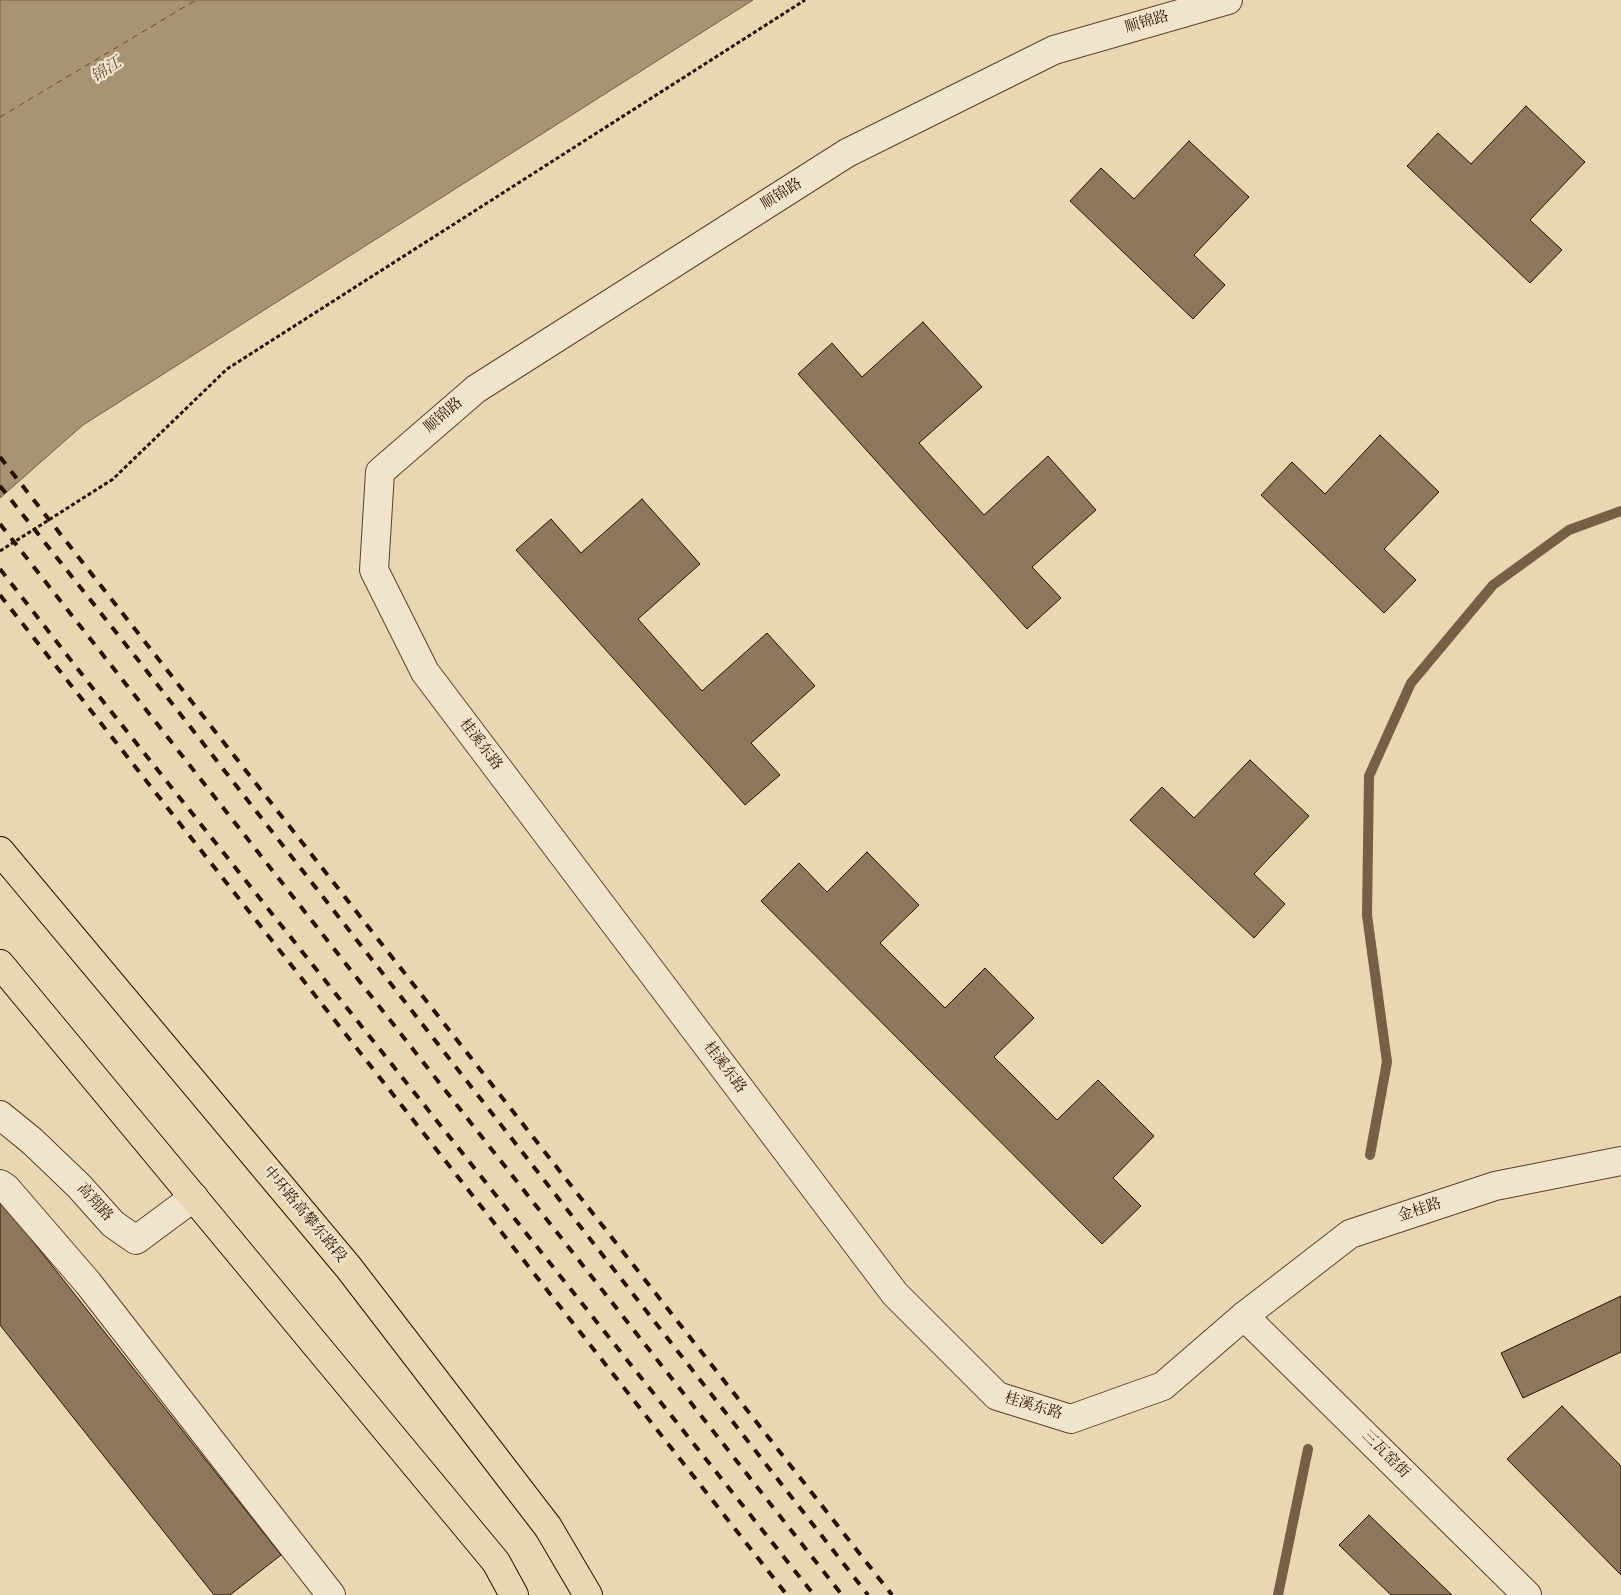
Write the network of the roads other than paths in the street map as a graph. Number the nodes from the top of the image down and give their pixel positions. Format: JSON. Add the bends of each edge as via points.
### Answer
{"nodes":[{"id":1,"x":1228,"y":0,"type":"edge"},
{"id":2,"x":380,"y":472,"type":"joint"},
{"id":3,"x":0,"y":851,"type":"edge"},
{"id":4,"x":0,"y":964,"type":"edge"},
{"id":5,"x":0,"y":1115,"type":"edge"},
{"id":6,"x":1621,"y":1161,"type":"edge"},
{"id":7,"x":0,"y":1184,"type":"edge"},
{"id":8,"x":194,"y":1197,"type":"junction"},
{"id":9,"x":1244,"y":1316,"type":"junction"},
{"id":10,"x":331,"y":1595,"type":"edge"},
{"id":11,"x":514,"y":1595,"type":"edge"},
{"id":12,"x":588,"y":1595,"type":"edge"},
{"id":13,"x":1527,"y":1595,"type":"edge"}],
"edges":[{"from":1,"to":2,"type":"street","name":"顺锦路","via":[[1054,50],[847,153],[476,389]]},
{"from":2,"to":9,"type":"street","name":"桂溪东路","via":[[374,570],[425,672],[895,1294],[997,1396],[1071,1419],[1163,1386]]},
{"from":3,"to":12,"type":"main road","name":"中环路高攀东路段","via":[[348,1268],[548,1526]]},
{"from":4,"to":8,"type":"main road"},
{"from":5,"to":8,"type":"street","name":"高翔路","via":[[79,1186],[113,1224],[136,1240]]},
{"from":6,"to":9,"type":"street","name":"金桂路","via":[[1495,1186],[1350,1234]]},
{"from":7,"to":10,"type":"street","via":[[88,1283]]},
{"from":8,"to":11,"type":"main road","via":[[496,1562]]},
{"from":9,"to":13,"type":"street","name":"三瓦窑街"}]}
